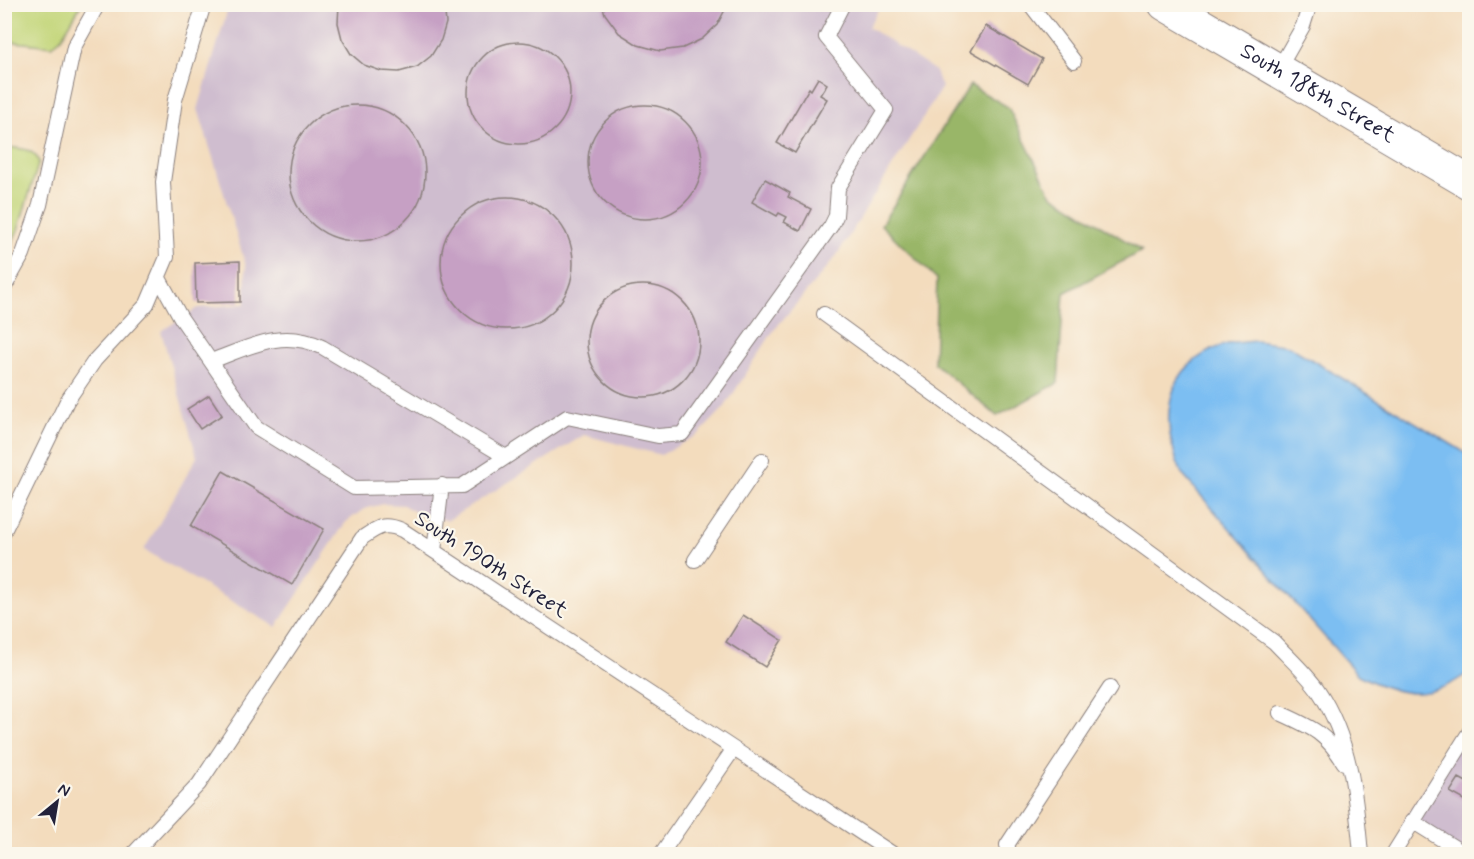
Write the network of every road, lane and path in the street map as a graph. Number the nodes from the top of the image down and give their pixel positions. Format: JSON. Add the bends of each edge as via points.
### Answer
{"nodes":[{"id":1,"x":98,"y":4,"type":"edge"},
{"id":2,"x":204,"y":4,"type":"edge"},
{"id":3,"x":843,"y":4,"type":"edge"},
{"id":4,"x":1030,"y":4,"type":"edge"},
{"id":5,"x":1165,"y":4,"type":"edge"},
{"id":6,"x":1310,"y":4,"type":"edge"},
{"id":7,"x":1074,"y":61,"type":"dead end"},
{"id":8,"x":1277,"y":72,"type":"junction"},
{"id":9,"x":1470,"y":183,"type":"edge"},
{"id":10,"x":159,"y":278,"type":"junction"},
{"id":11,"x":4,"y":288,"type":"edge"},
{"id":12,"x":824,"y":314,"type":"dead end"},
{"id":13,"x":211,"y":361,"type":"junction"},
{"id":14,"x":506,"y":457,"type":"junction"},
{"id":15,"x":762,"y":460,"type":"dead end"},
{"id":16,"x":442,"y":485,"type":"junction"},
{"id":17,"x":4,"y":531,"type":"edge"},
{"id":18,"x":434,"y":551,"type":"junction"},
{"id":19,"x":695,"y":560,"type":"dead end"},
{"id":20,"x":1110,"y":688,"type":"dead end"},
{"id":21,"x":1280,"y":713,"type":"dead end"},
{"id":22,"x":1470,"y":731,"type":"edge"},
{"id":23,"x":732,"y":750,"type":"junction"},
{"id":24,"x":1350,"y":772,"type":"junction"},
{"id":25,"x":1412,"y":821,"type":"junction"},
{"id":26,"x":133,"y":855,"type":"edge"},
{"id":27,"x":661,"y":855,"type":"edge"},
{"id":28,"x":893,"y":855,"type":"edge"},
{"id":29,"x":1010,"y":855,"type":"edge"},
{"id":30,"x":1361,"y":855,"type":"edge"},
{"id":31,"x":1393,"y":855,"type":"edge"},
{"id":32,"x":1465,"y":855,"type":"edge"}],
"edges":[{"from":1,"to":11,"type":"lane","via":[[74,48],[40,205],[23,254]]},
{"from":2,"to":10,"type":"lane","via":[[175,100],[163,182],[167,257]]},
{"from":3,"to":14,"type":"lane","via":[[826,38],[886,110],[838,188],[836,216],[831,226],[692,423],[682,434],[658,436],[567,417]]},
{"from":4,"to":7,"type":"lane"},
{"from":5,"to":8,"type":"main road","name":"South 188th Street"},
{"from":6,"to":8,"type":"lane","via":[[1303,27]]},
{"from":8,"to":9,"type":"main road","name":"South 188th Street"},
{"from":10,"to":13,"type":"lane"},
{"from":10,"to":17,"type":"lane","via":[[147,304],[95,360],[67,401]]},
{"from":12,"to":24,"type":"lane","via":[[1274,642],[1318,690],[1342,736]]},
{"from":13,"to":14,"type":"lane","via":[[268,340],[302,338],[322,346]]},
{"from":13,"to":16,"type":"lane","via":[[256,427],[354,488]]},
{"from":14,"to":16,"type":"lane","via":[[462,486]]},
{"from":15,"to":19,"type":"lane"},
{"from":16,"to":18,"type":"lane"},
{"from":18,"to":23,"type":"lane","name":"South 190th Street"},
{"from":18,"to":26,"type":"lane","name":"South 190th Street","via":[[388,524],[362,538],[199,784]]},
{"from":20,"to":29,"type":"lane","via":[[1007,846]]},
{"from":21,"to":24,"type":"lane","via":[[1318,730]]},
{"from":22,"to":25,"type":"lane"},
{"from":23,"to":27,"type":"lane"},
{"from":23,"to":28,"type":"lane","name":"South 190th Street"},
{"from":24,"to":30,"type":"lane"},
{"from":25,"to":31,"type":"lane"},
{"from":25,"to":32,"type":"lane"}]}
